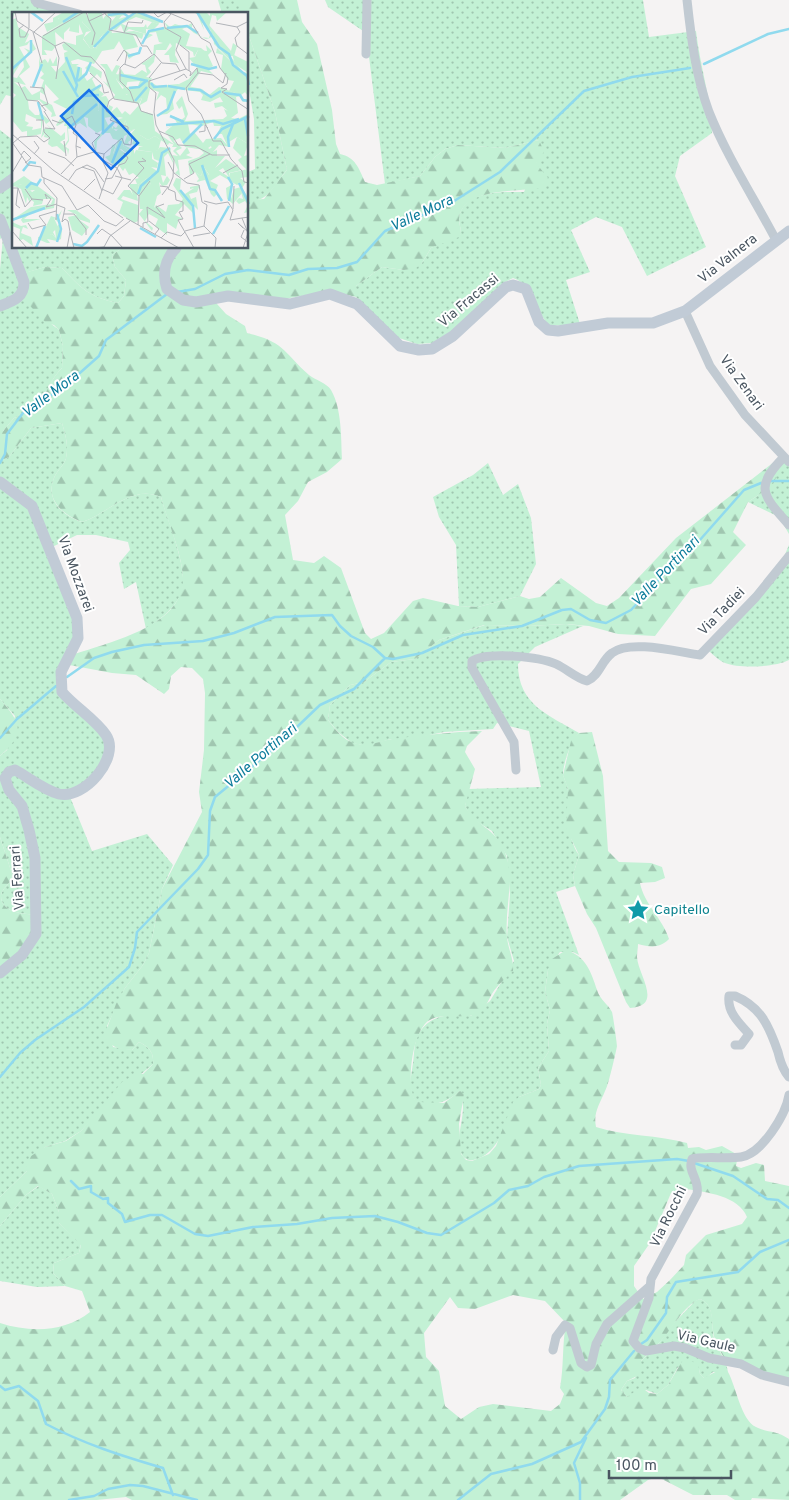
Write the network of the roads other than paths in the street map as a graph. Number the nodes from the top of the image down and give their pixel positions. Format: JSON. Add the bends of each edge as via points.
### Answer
{"nodes":[{"id":1,"x":34,"y":0,"type":"edge"},
{"id":2,"x":367,"y":0,"type":"edge"},
{"id":3,"x":687,"y":0,"type":"edge"},
{"id":4,"x":73,"y":12,"type":"edge"},
{"id":5,"x":366,"y":54,"type":"dead end"},
{"id":6,"x":12,"y":179,"type":"edge"},
{"id":7,"x":0,"y":188,"type":"edge"},
{"id":8,"x":0,"y":219,"type":"edge"},
{"id":9,"x":789,"y":231,"type":"edge"},
{"id":10,"x":776,"y":240,"type":"junction"},
{"id":11,"x":175,"y":249,"type":"edge"},
{"id":12,"x":0,"y":306,"type":"edge"},
{"id":13,"x":685,"y":311,"type":"junction"},
{"id":14,"x":787,"y":459,"type":"edge"},
{"id":15,"x":0,"y":482,"type":"edge"},
{"id":16,"x":789,"y":525,"type":"edge"},
{"id":17,"x":789,"y":556,"type":"edge"},
{"id":18,"x":105,"y":761,"type":"joint"},
{"id":19,"x":516,"y":770,"type":"dead end"},
{"id":20,"x":0,"y":973,"type":"edge"},
{"id":21,"x":735,"y":1046,"type":"dead end"},
{"id":22,"x":789,"y":1077,"type":"edge"},
{"id":23,"x":789,"y":1095,"type":"edge"},
{"id":24,"x":649,"y":1287,"type":"junction"},
{"id":25,"x":649,"y":1298,"type":"joint"},
{"id":26,"x":553,"y":1350,"type":"dead end"},
{"id":27,"x":789,"y":1382,"type":"edge"}],
"edges":[{"from":1,"to":4,"type":"street"},
{"from":2,"to":5,"type":"street"},
{"from":3,"to":10,"type":"street","via":[[698,70],[709,110]]},
{"from":6,"to":7,"type":"street"},
{"from":8,"to":12,"type":"street","via":[[24,288],[19,297]]},
{"from":9,"to":10,"type":"street","name":"Via Valnera"},
{"from":10,"to":13,"type":"street","name":"Via Valnera"},
{"from":11,"to":13,"type":"street","name":"Via Fracassi","via":[[164,277],[167,289],[183,300],[196,302],[228,296],[290,304],[330,294],[357,304],[392,339],[408,348],[432,349],[453,336],[512,285],[526,289],[539,322],[548,330],[608,322],[653,323]]},
{"from":13,"to":14,"type":"street","name":"Via Zenari","via":[[710,366],[745,415]]},
{"from":14,"to":16,"type":"street","via":[[768,476],[765,488],[766,499]]},
{"from":15,"to":18,"type":"street","name":"Via Mozzarei","via":[[32,506],[60,572],[77,618],[78,638],[61,672],[62,692],[107,736],[109,750]]},
{"from":17,"to":19,"type":"street","name":"Via Tadiei","via":[[756,598],[700,655],[623,647],[606,658],[593,678],[587,681],[543,660],[502,655],[479,657],[472,661],[472,668],[514,742]]},
{"from":18,"to":20,"type":"street","name":"Via Ferrari","via":[[89,785],[74,793],[59,794],[15,770],[5,778],[9,790],[22,806],[29,830],[34,858],[36,934],[22,955]]},
{"from":21,"to":22,"type":"street","via":[[741,1045],[749,1034],[732,1013],[728,1005],[729,996],[735,996],[761,1013]]},
{"from":23,"to":24,"type":"street","name":"Via Rocchi","via":[[784,1113],[750,1155],[692,1159],[690,1169],[699,1184],[697,1194]]},
{"from":24,"to":25,"type":"street","name":"Via Rocchi"},
{"from":24,"to":26,"type":"street","via":[[607,1324],[596,1344],[591,1365],[587,1367],[581,1363],[570,1328],[565,1326],[556,1337]]},
{"from":25,"to":27,"type":"street","name":"Via Gaule","via":[[633,1340],[639,1348],[686,1348],[708,1358],[741,1364],[762,1375]]}]}
